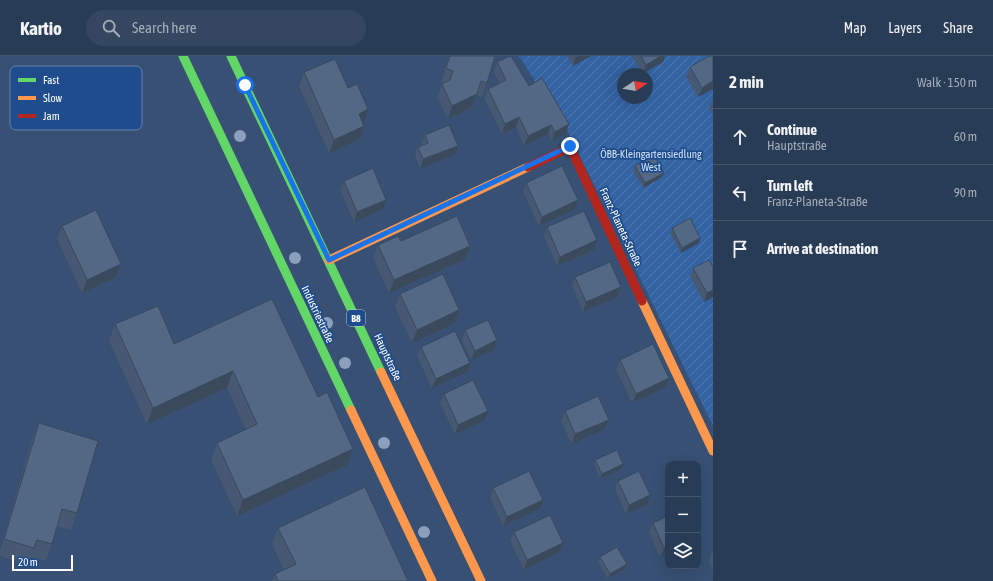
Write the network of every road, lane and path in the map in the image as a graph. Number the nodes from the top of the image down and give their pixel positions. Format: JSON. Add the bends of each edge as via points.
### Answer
{"nodes":[{"id":1,"x":183,"y":56,"type":"edge"},
{"id":2,"x":231,"y":56,"type":"edge"},
{"id":3,"x":329,"y":260,"type":"junction"},
{"id":4,"x":713,"y":451,"type":"edge"},
{"id":5,"x":432,"y":581,"type":"edge"},
{"id":6,"x":481,"y":581,"type":"edge"}],
"edges":[{"from":1,"to":5,"type":"street","name":"Industriestraße"},
{"from":2,"to":3,"type":"street","name":"Hauptstraße","number":"B8"},
{"from":3,"to":4,"type":"street","name":"Franz-Planeta-Straße","via":[[570,146]]},
{"from":3,"to":6,"type":"street","name":"Hauptstraße","number":"B8"}]}
